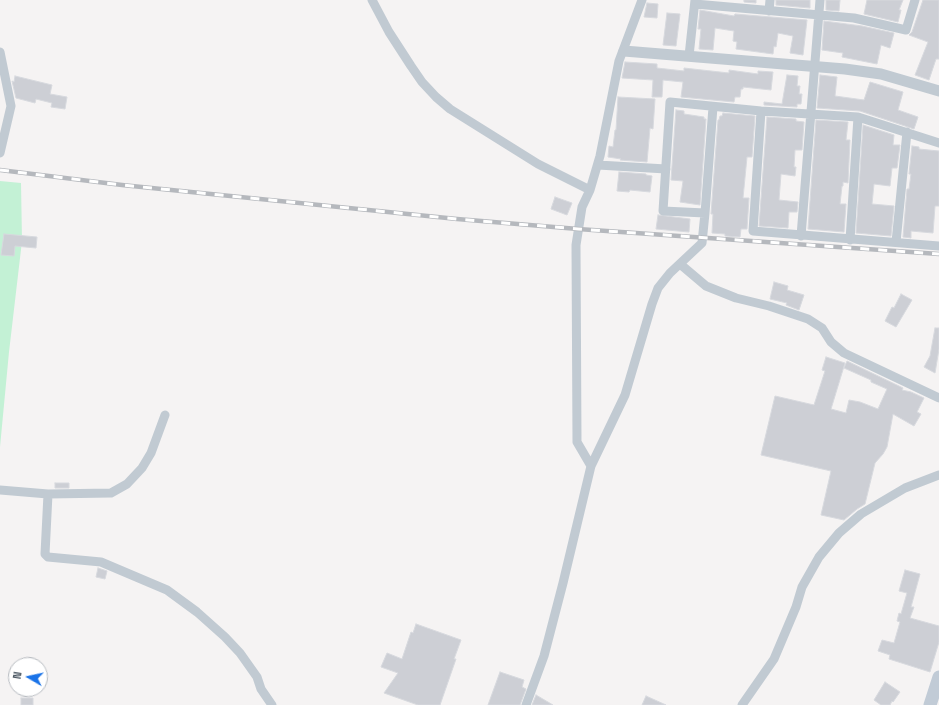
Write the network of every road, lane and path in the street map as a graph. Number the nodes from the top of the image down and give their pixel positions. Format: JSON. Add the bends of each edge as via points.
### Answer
{"nodes":[{"id":1,"x":372,"y":0,"type":"edge"},
{"id":2,"x":642,"y":0,"type":"edge"},
{"id":3,"x":770,"y":0,"type":"edge"},
{"id":4,"x":820,"y":0,"type":"edge"},
{"id":5,"x":915,"y":0,"type":"edge"},
{"id":6,"x":695,"y":2,"type":"edge"},
{"id":7,"x":769,"y":11,"type":"junction"},
{"id":8,"x":819,"y":15,"type":"junction"},
{"id":9,"x":624,"y":51,"type":"junction"},
{"id":10,"x":0,"y":52,"type":"edge"},
{"id":11,"x":689,"y":56,"type":"junction"},
{"id":12,"x":815,"y":66,"type":"junction"},
{"id":13,"x":939,"y":91,"type":"edge"},
{"id":14,"x":713,"y":107,"type":"junction"},
{"id":15,"x":762,"y":111,"type":"junction"},
{"id":16,"x":811,"y":114,"type":"junction"},
{"id":17,"x":858,"y":117,"type":"junction"},
{"id":18,"x":907,"y":132,"type":"junction"},
{"id":19,"x":939,"y":143,"type":"edge"},
{"id":20,"x":0,"y":153,"type":"edge"},
{"id":21,"x":598,"y":165,"type":"junction"},
{"id":22,"x":666,"y":169,"type":"junction"},
{"id":23,"x":590,"y":190,"type":"junction"},
{"id":24,"x":705,"y":213,"type":"junction"},
{"id":25,"x":801,"y":236,"type":"junction"},
{"id":26,"x":850,"y":240,"type":"junction"},
{"id":27,"x":896,"y":242,"type":"junction"},
{"id":28,"x":939,"y":246,"type":"edge"},
{"id":29,"x":680,"y":264,"type":"junction"},
{"id":30,"x":939,"y":398,"type":"edge"},
{"id":31,"x":165,"y":415,"type":"dead end"},
{"id":32,"x":590,"y":466,"type":"junction"},
{"id":33,"x":939,"y":475,"type":"edge"},
{"id":34,"x":0,"y":490,"type":"edge"},
{"id":35,"x":48,"y":494,"type":"junction"},
{"id":36,"x":939,"y":677,"type":"edge"},
{"id":37,"x":272,"y":705,"type":"edge"},
{"id":38,"x":526,"y":705,"type":"edge"},
{"id":39,"x":742,"y":705,"type":"edge"},
{"id":40,"x":930,"y":705,"type":"edge"}],
"edges":[{"from":1,"to":23,"type":"street","via":[[411,66],[436,97],[450,109],[538,164]]},
{"from":2,"to":9,"type":"street"},
{"from":3,"to":7,"type":"street"},
{"from":4,"to":8,"type":"street"},
{"from":5,"to":8,"type":"street","via":[[906,30],[854,18]]},
{"from":6,"to":7,"type":"street"},
{"from":6,"to":11,"type":"street"},
{"from":7,"to":8,"type":"street"},
{"from":8,"to":12,"type":"street"},
{"from":9,"to":11,"type":"street"},
{"from":9,"to":21,"type":"street","via":[[619,62]]},
{"from":10,"to":20,"type":"street","via":[[11,106]]},
{"from":11,"to":12,"type":"street"},
{"from":12,"to":13,"type":"street","via":[[881,74]]},
{"from":12,"to":16,"type":"street"},
{"from":14,"to":15,"type":"street"},
{"from":14,"to":22,"type":"street","via":[[670,102]]},
{"from":14,"to":24,"type":"street"},
{"from":15,"to":16,"type":"street"},
{"from":15,"to":25,"type":"street","via":[[753,231]]},
{"from":16,"to":17,"type":"street"},
{"from":16,"to":25,"type":"street"},
{"from":17,"to":18,"type":"street"},
{"from":17,"to":26,"type":"street"},
{"from":18,"to":19,"type":"street"},
{"from":18,"to":27,"type":"street"},
{"from":21,"to":22,"type":"street"},
{"from":21,"to":23,"type":"street"},
{"from":22,"to":24,"type":"street","via":[[663,211]]},
{"from":23,"to":32,"type":"street","via":[[582,207],[576,252],[577,442]]},
{"from":24,"to":29,"type":"street","via":[[702,243]]},
{"from":25,"to":26,"type":"street"},
{"from":26,"to":27,"type":"street"},
{"from":27,"to":28,"type":"street"},
{"from":29,"to":30,"type":"street","via":[[706,286],[736,298],[808,319],[822,328],[831,342],[844,353]]},
{"from":29,"to":32,"type":"street","via":[[658,288],[625,395]]},
{"from":31,"to":35,"type":"street","via":[[151,453],[142,468],[126,484],[111,493]]},
{"from":32,"to":38,"type":"street","via":[[546,648]]},
{"from":33,"to":39,"type":"street","via":[[905,488],[861,514],[839,533],[819,557],[802,587],[774,659]]},
{"from":34,"to":35,"type":"street"},
{"from":35,"to":37,"type":"street","via":[[45,554],[48,557],[101,562],[167,590],[185,602],[240,653]]},
{"from":36,"to":40,"type":"main road"}]}
